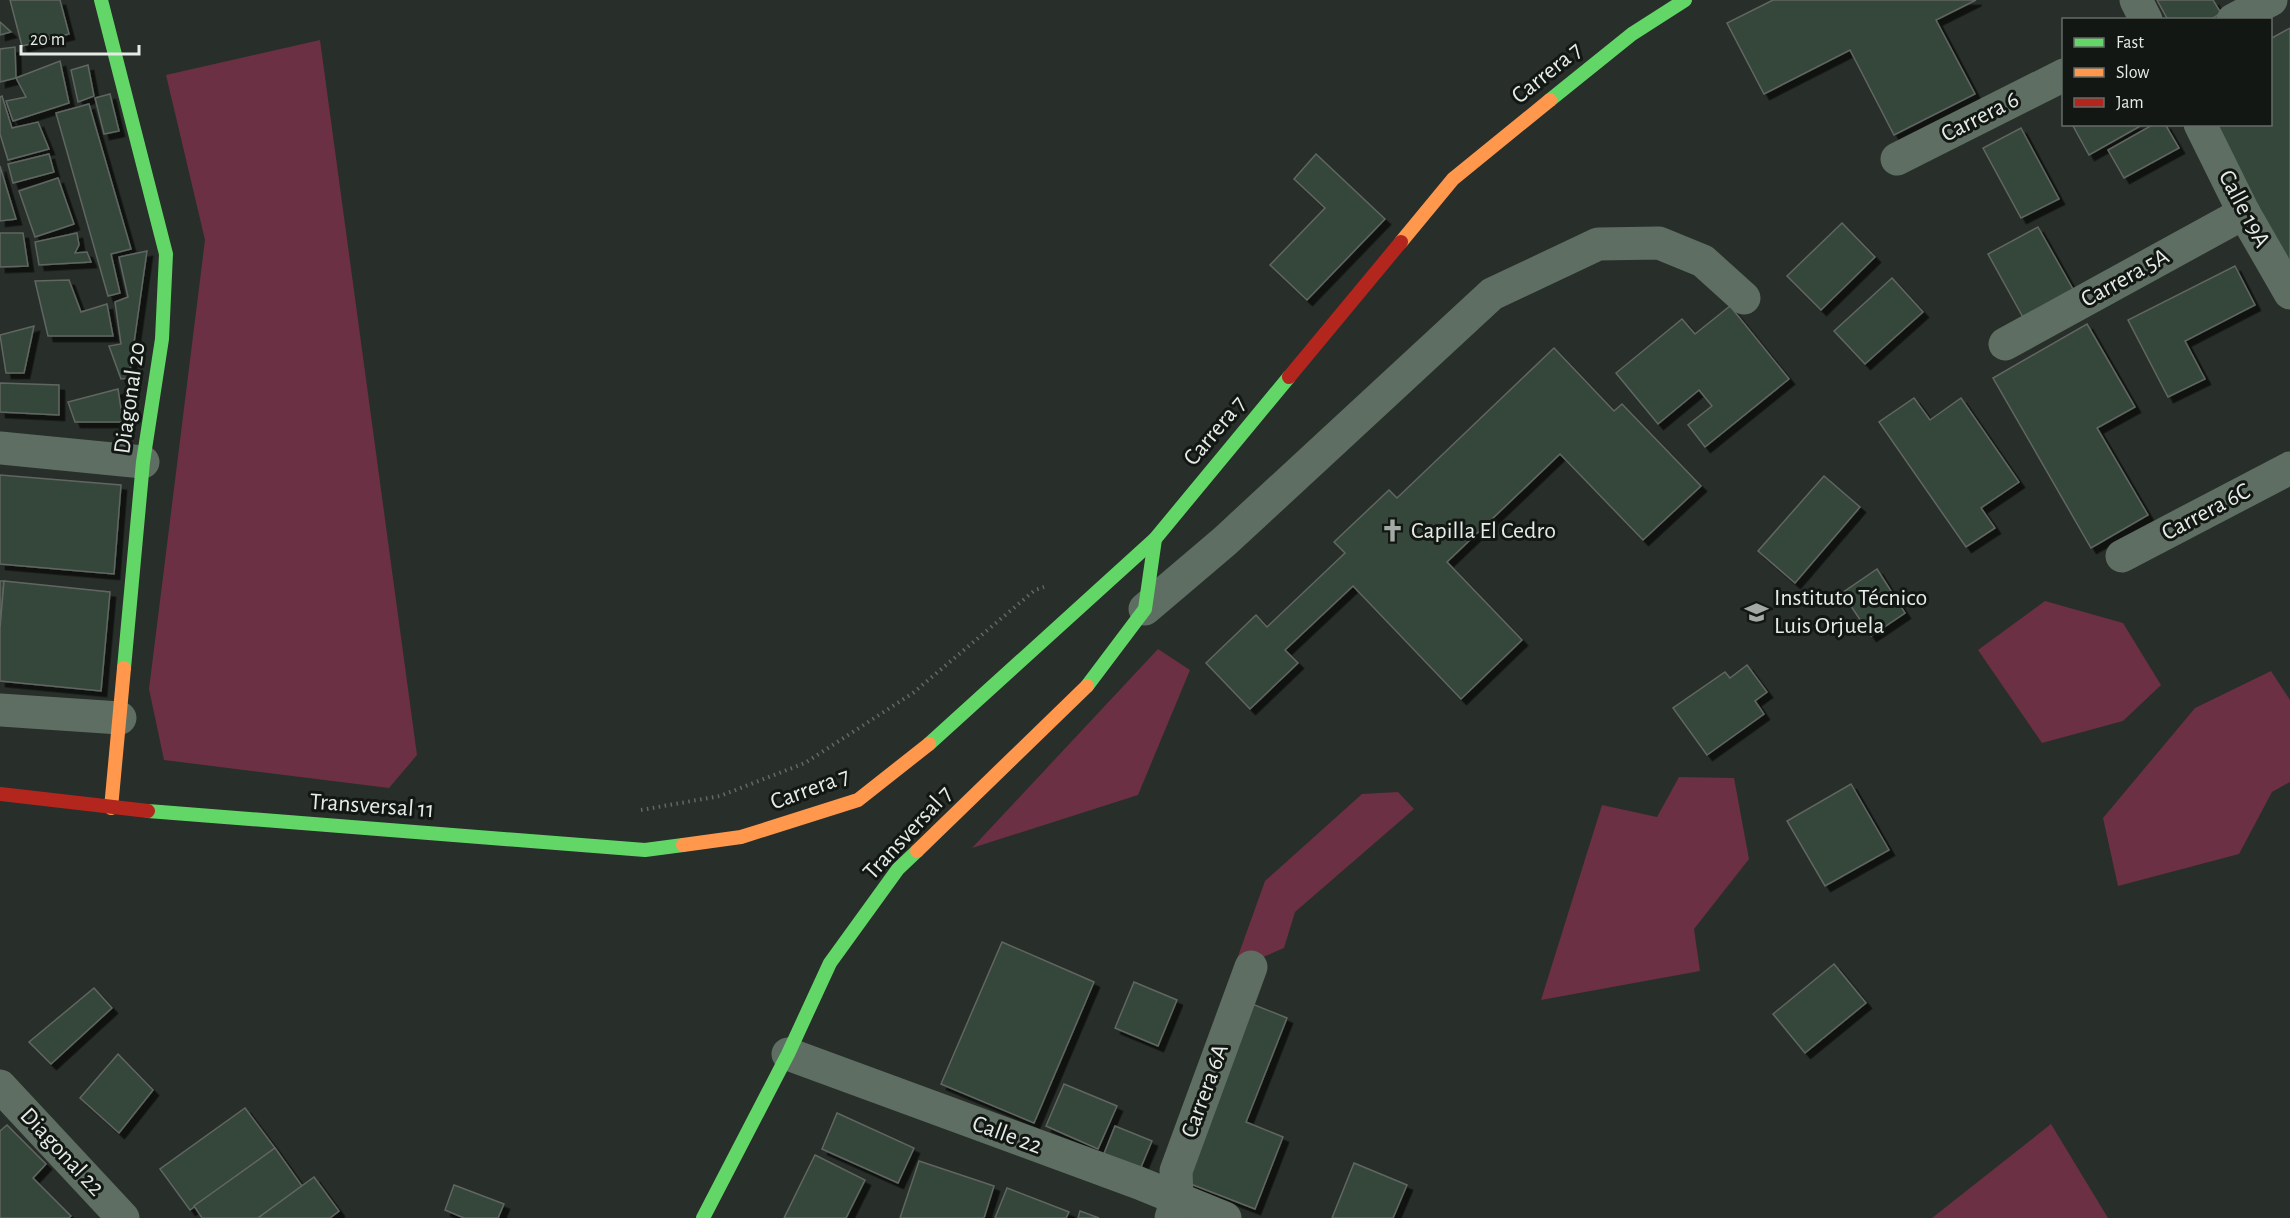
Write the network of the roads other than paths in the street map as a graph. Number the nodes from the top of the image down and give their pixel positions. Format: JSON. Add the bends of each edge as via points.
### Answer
{"nodes":[{"id":1,"x":101,"y":0,"type":"edge"},
{"id":2,"x":1685,"y":0,"type":"edge"},
{"id":3,"x":2136,"y":0,"type":"edge"},
{"id":4,"x":2271,"y":0,"type":"edge"},
{"id":5,"x":2145,"y":18,"type":"edge"},
{"id":6,"x":2237,"y":18,"type":"edge"},
{"id":7,"x":2062,"y":76,"type":"edge"},
{"id":8,"x":2201,"y":126,"type":"edge"},
{"id":9,"x":1897,"y":159,"type":"dead end"},
{"id":10,"x":2244,"y":213,"type":"junction"},
{"id":11,"x":2290,"y":293,"type":"edge"},
{"id":12,"x":1744,"y":298,"type":"dead end"},
{"id":13,"x":2005,"y":344,"type":"dead end"},
{"id":14,"x":0,"y":447,"type":"edge"},
{"id":15,"x":143,"y":462,"type":"junction"},
{"id":16,"x":2290,"y":468,"type":"edge"},
{"id":17,"x":1155,"y":539,"type":"junction"},
{"id":18,"x":2122,"y":556,"type":"dead end"},
{"id":19,"x":1145,"y":609,"type":"junction"},
{"id":20,"x":0,"y":710,"type":"edge"},
{"id":21,"x":120,"y":718,"type":"junction"},
{"id":22,"x":0,"y":794,"type":"edge"},
{"id":23,"x":111,"y":808,"type":"junction"},
{"id":24,"x":741,"y":837,"type":"joint"},
{"id":25,"x":1251,"y":967,"type":"dead end"},
{"id":26,"x":788,"y":1054,"type":"junction"},
{"id":27,"x":0,"y":1086,"type":"edge"},
{"id":28,"x":1174,"y":1208,"type":"edge"},
{"id":29,"x":123,"y":1218,"type":"edge"},
{"id":30,"x":703,"y":1218,"type":"edge"},
{"id":31,"x":1225,"y":1218,"type":"edge"}],
"edges":[{"from":1,"to":15,"type":"street","name":"Diagonal 20","via":[[166,254],[162,339]]},
{"from":2,"to":17,"type":"street","name":"Carrera 7","via":[[1632,34],[1452,179]]},
{"from":3,"to":5,"type":"street"},
{"from":4,"to":6,"type":"street"},
{"from":7,"to":9,"type":"street","name":"Carrera 6"},
{"from":8,"to":10,"type":"street","name":"Calle 19A"},
{"from":10,"to":11,"type":"street","name":"Calle 19A"},
{"from":10,"to":13,"type":"street","name":"Carrera 5A"},
{"from":12,"to":19,"type":"street","via":[[1703,261],[1659,243],[1599,244],[1492,294],[1225,541]]},
{"from":14,"to":15,"type":"street"},
{"from":15,"to":21,"type":"street","name":"Diagonal 20"},
{"from":16,"to":18,"type":"street","name":"Carrera 6C"},
{"from":17,"to":19,"type":"street","name":"Transversal 7"},
{"from":17,"to":24,"type":"street","name":"Carrera 7","via":[[929,744],[858,800]]},
{"from":19,"to":26,"type":"street","name":"Transversal 7","via":[[1083,691],[898,868],[830,963]]},
{"from":20,"to":21,"type":"street"},
{"from":21,"to":23,"type":"street","name":"Diagonal 20"},
{"from":22,"to":23,"type":"street","name":"Transversal 11"},
{"from":23,"to":24,"type":"street","name":"Transversal 11","via":[[645,850]]},
{"from":25,"to":28,"type":"street","name":"Carrera 6A","via":[[1176,1171]]},
{"from":26,"to":28,"type":"street","name":"Calle 22"},
{"from":26,"to":30,"type":"street","name":"Transversal 7"},
{"from":27,"to":29,"type":"street","name":"Diagonal 22"},
{"from":28,"to":31,"type":"street","name":"Calle 22"}]}
